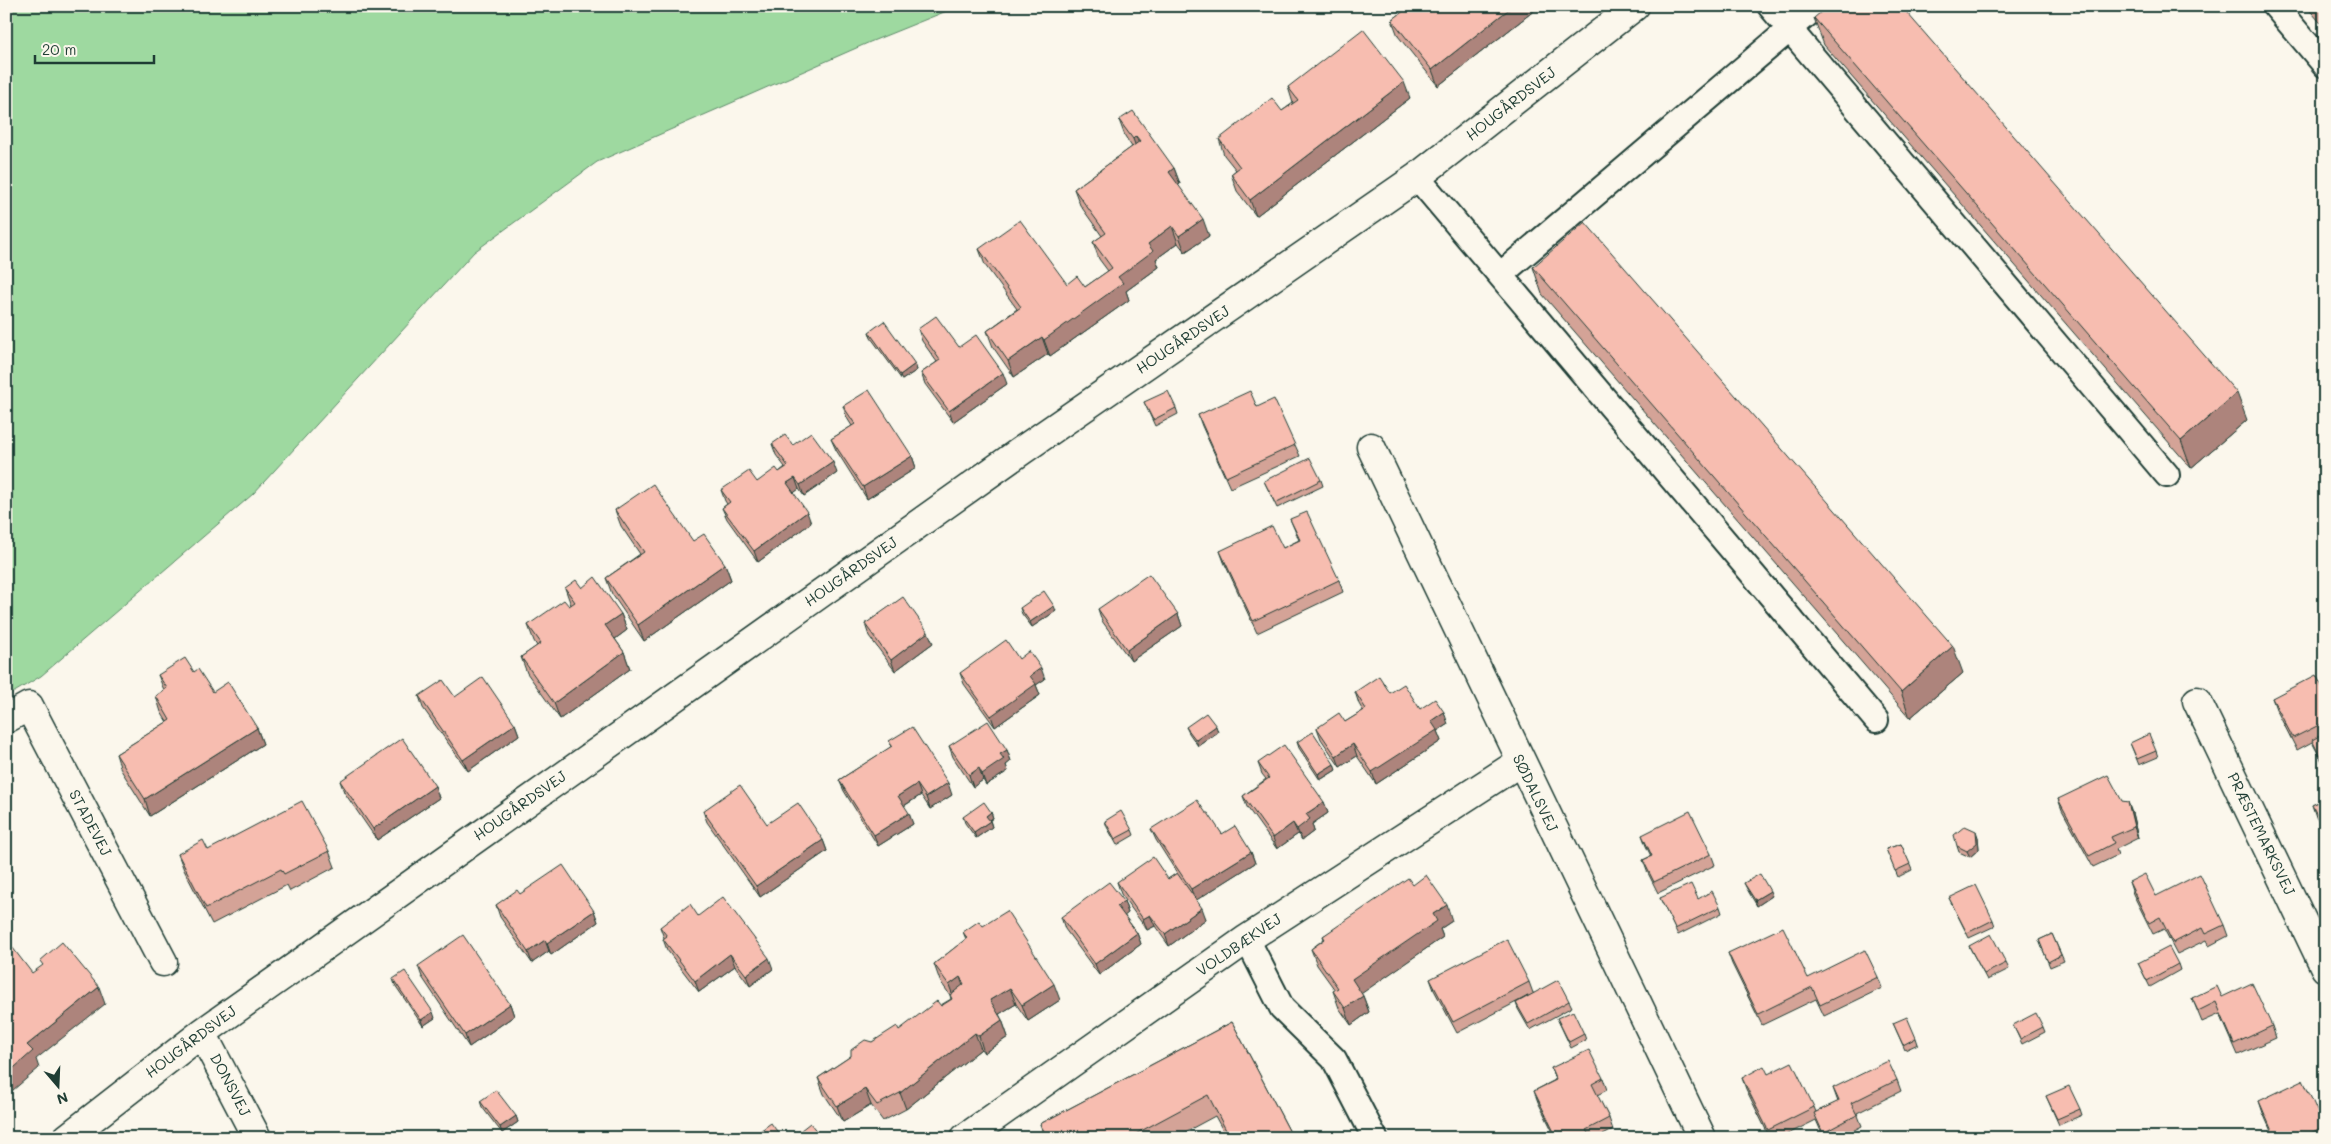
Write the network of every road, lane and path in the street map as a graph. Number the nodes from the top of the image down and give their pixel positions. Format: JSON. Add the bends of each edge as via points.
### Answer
{"nodes":[{"id":1,"x":1635,"y":6,"type":"edge"},
{"id":2,"x":1770,"y":6,"type":"edge"},
{"id":3,"x":1817,"y":6,"type":"edge"},
{"id":4,"x":2275,"y":6,"type":"edge"},
{"id":5,"x":1789,"y":29,"type":"junction"},
{"id":6,"x":2325,"y":65,"type":"edge"},
{"id":7,"x":1416,"y":177,"type":"junction"},
{"id":8,"x":1500,"y":275,"type":"junction"},
{"id":9,"x":1372,"y":446,"type":"dead end"},
{"id":10,"x":2167,"y":475,"type":"dead end"},
{"id":11,"x":2197,"y":701,"type":"dead end"},
{"id":12,"x":6,"y":719,"type":"edge"},
{"id":13,"x":1876,"y":720,"type":"dead end"},
{"id":14,"x":1520,"y":762,"type":"junction"},
{"id":15,"x":1247,"y":939,"type":"junction"},
{"id":16,"x":163,"y":962,"type":"dead end"},
{"id":17,"x":2325,"y":968,"type":"edge"},
{"id":18,"x":202,"y":1032,"type":"junction"},
{"id":19,"x":66,"y":1138,"type":"edge"},
{"id":20,"x":257,"y":1138,"type":"edge"},
{"id":21,"x":965,"y":1138,"type":"edge"},
{"id":22,"x":1375,"y":1138,"type":"edge"},
{"id":23,"x":1702,"y":1138,"type":"edge"}],
"edges":[{"from":1,"to":7,"type":"street","name":"HOUGÅRDSVEJ"},
{"from":2,"to":5,"type":"lane"},
{"from":3,"to":5,"type":"lane"},
{"from":4,"to":6,"type":"lane"},
{"from":5,"to":8,"type":"lane"},
{"from":5,"to":10,"type":"lane"},
{"from":7,"to":8,"type":"lane"},
{"from":7,"to":18,"type":"street","name":"HOUGÅRDSVEJ","via":[[1021,451]]},
{"from":8,"to":13,"type":"lane"},
{"from":9,"to":14,"type":"street","name":"SØDALSVEJ"},
{"from":11,"to":17,"type":"street","name":"PRÆSTEMARKSVEJ"},
{"from":12,"to":16,"type":"street","name":"STADEVEJ","via":[[29,706]]},
{"from":14,"to":15,"type":"street","name":"VOLDBÆKVEJ"},
{"from":14,"to":23,"type":"street","name":"SØDALSVEJ"},
{"from":15,"to":21,"type":"street","name":"VOLDBÆKVEJ"},
{"from":15,"to":22,"type":"lane","via":[[1282,1008],[1334,1059]]},
{"from":18,"to":19,"type":"street","name":"HOUGÅRDSVEJ"},
{"from":18,"to":20,"type":"street","name":"DONSVEJ"}]}
